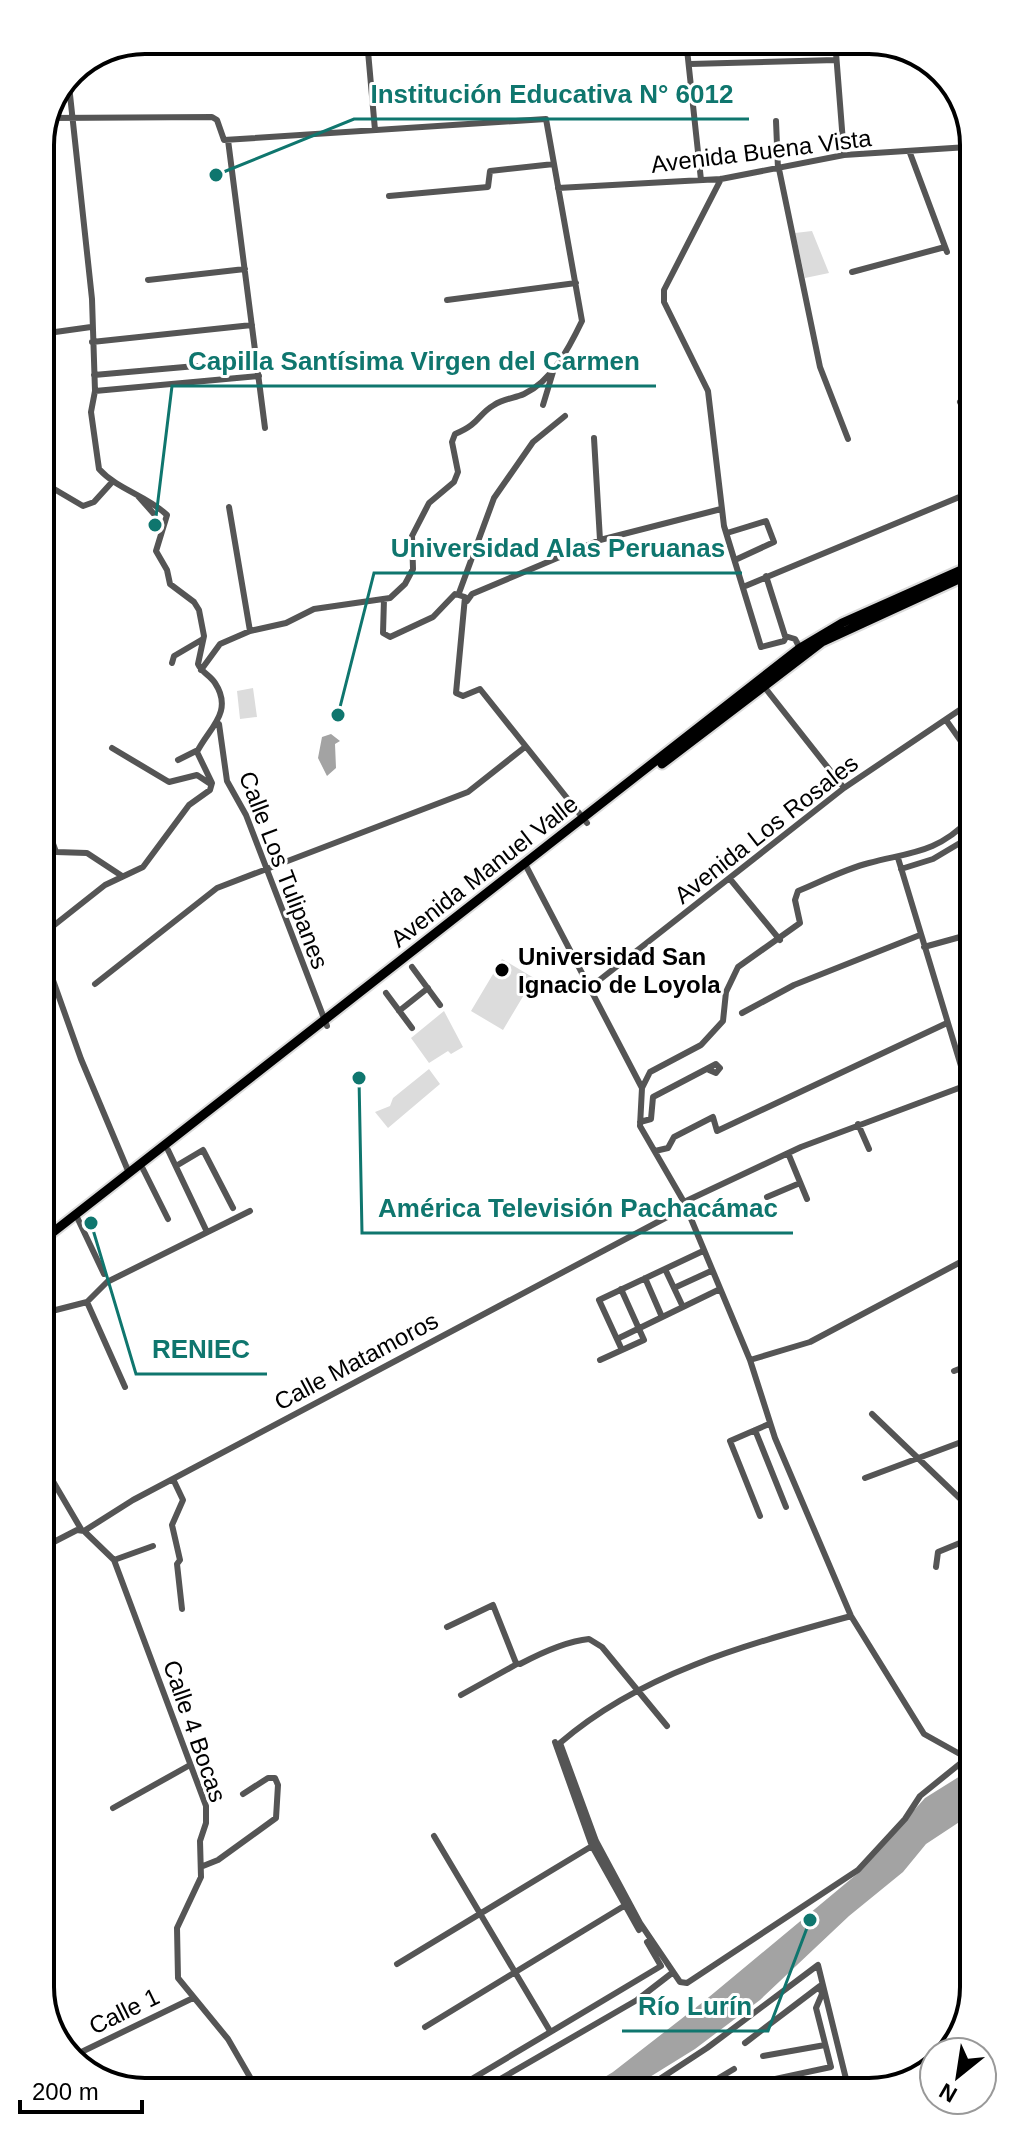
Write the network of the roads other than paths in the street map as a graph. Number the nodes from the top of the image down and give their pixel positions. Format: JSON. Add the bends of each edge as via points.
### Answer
{"nodes":[{"id":1,"x":368,"y":54,"type":"edge"},
{"id":2,"x":688,"y":54,"type":"edge"},
{"id":3,"x":836,"y":54,"type":"edge"},
{"id":4,"x":836,"y":60,"type":"junction"},
{"id":5,"x":690,"y":64,"type":"junction"},
{"id":6,"x":70,"y":93,"type":"edge"},
{"id":7,"x":58,"y":118,"type":"edge"},
{"id":8,"x":73,"y":118,"type":"junction"},
{"id":9,"x":776,"y":121,"type":"dead end"},
{"id":10,"x":375,"y":130,"type":"junction"},
{"id":11,"x":228,"y":140,"type":"junction"},
{"id":12,"x":960,"y":148,"type":"edge"},
{"id":13,"x":910,"y":153,"type":"junction"},
{"id":14,"x":844,"y":155,"type":"junction"},
{"id":15,"x":554,"y":164,"type":"junction"},
{"id":16,"x":778,"y":169,"type":"junction"},
{"id":17,"x":721,"y":179,"type":"junction"},
{"id":18,"x":701,"y":180,"type":"junction"},
{"id":19,"x":558,"y":188,"type":"junction"},
{"id":20,"x":389,"y":196,"type":"dead end"},
{"id":21,"x":245,"y":269,"type":"junction"},
{"id":22,"x":852,"y":272,"type":"dead end"},
{"id":23,"x":148,"y":280,"type":"dead end"},
{"id":24,"x":576,"y":283,"type":"junction"},
{"id":25,"x":447,"y":300,"type":"dead end"},
{"id":26,"x":252,"y":325,"type":"junction"},
{"id":27,"x":91,"y":327,"type":"junction"},
{"id":28,"x":54,"y":332,"type":"edge"},
{"id":29,"x":92,"y":342,"type":"junction"},
{"id":30,"x":556,"y":365,"type":"junction"},
{"id":31,"x":196,"y":366,"type":"dead end"},
{"id":32,"x":94,"y":375,"type":"junction"},
{"id":33,"x":259,"y":376,"type":"junction"},
{"id":34,"x":95,"y":391,"type":"junction"},
{"id":35,"x":543,"y":405,"type":"dead end"},
{"id":36,"x":565,"y":416,"type":"dead end"},
{"id":37,"x":265,"y":428,"type":"dead end"},
{"id":38,"x":594,"y":438,"type":"dead end"},
{"id":39,"x":848,"y":439,"type":"dead end"},
{"id":40,"x":113,"y":481,"type":"junction"},
{"id":41,"x":54,"y":489,"type":"edge"},
{"id":42,"x":133,"y":492,"type":"junction"},
{"id":43,"x":960,"y":497,"type":"edge"},
{"id":44,"x":229,"y":507,"type":"dead end"},
{"id":45,"x":721,"y":509,"type":"junction"},
{"id":46,"x":154,"y":514,"type":"dead end"},
{"id":47,"x":727,"y":533,"type":"junction"},
{"id":48,"x":600,"y":540,"type":"junction"},
{"id":49,"x":735,"y":560,"type":"junction"},
{"id":50,"x":960,"y":570,"type":"edge"},
{"id":51,"x":766,"y":576,"type":"junction"},
{"id":52,"x":960,"y":579,"type":"edge"},
{"id":53,"x":743,"y":587,"type":"junction"},
{"id":54,"x":459,"y":593,"type":"junction"},
{"id":55,"x":384,"y":599,"type":"junction"},
{"id":56,"x":467,"y":601,"type":"junction"},
{"id":57,"x":250,"y":631,"type":"junction"},
{"id":58,"x":786,"y":637,"type":"junction"},
{"id":59,"x":203,"y":639,"type":"junction"},
{"id":60,"x":800,"y":648,"type":"junction"},
{"id":61,"x":172,"y":663,"type":"dead end"},
{"id":62,"x":201,"y":670,"type":"junction"},
{"id":63,"x":761,"y":683,"type":"junction"},
{"id":64,"x":960,"y":710,"type":"edge"},
{"id":65,"x":946,"y":720,"type":"junction"},
{"id":66,"x":219,"y":724,"type":"junction"},
{"id":67,"x":960,"y":740,"type":"edge"},
{"id":68,"x":525,"y":747,"type":"junction"},
{"id":69,"x":112,"y":748,"type":"dead end"},
{"id":70,"x":198,"y":750,"type":"junction"},
{"id":71,"x":178,"y":760,"type":"dead end"},
{"id":72,"x":844,"y":788,"type":"junction"},
{"id":73,"x":210,"y":791,"type":"junction"},
{"id":74,"x":585,"y":820,"type":"junction"},
{"id":75,"x":960,"y":830,"type":"edge"},
{"id":76,"x":960,"y":843,"type":"edge"},
{"id":77,"x":54,"y":846,"type":"edge"},
{"id":78,"x":898,"y":858,"type":"junction"},
{"id":79,"x":526,"y":866,"type":"junction"},
{"id":80,"x":265,"y":868,"type":"junction"},
{"id":81,"x":901,"y":869,"type":"junction"},
{"id":82,"x":122,"y":876,"type":"junction"},
{"id":83,"x":730,"y":879,"type":"junction"},
{"id":84,"x":54,"y":926,"type":"edge"},
{"id":85,"x":920,"y":935,"type":"junction"},
{"id":86,"x":960,"y":937,"type":"edge"},
{"id":87,"x":780,"y":940,"type":"junction"},
{"id":88,"x":924,"y":947,"type":"junction"},
{"id":89,"x":412,"y":967,"type":"dead end"},
{"id":90,"x":54,"y":983,"type":"edge"},
{"id":91,"x":95,"y":984,"type":"dead end"},
{"id":92,"x":428,"y":988,"type":"junction"},
{"id":93,"x":588,"y":989,"type":"junction"},
{"id":94,"x":386,"y":993,"type":"dead end"},
{"id":95,"x":440,"y":1005,"type":"dead end"},
{"id":96,"x":399,"y":1011,"type":"junction"},
{"id":97,"x":742,"y":1013,"type":"dead end"},
{"id":98,"x":326,"y":1023,"type":"junction"},
{"id":99,"x":947,"y":1023,"type":"junction"},
{"id":100,"x":412,"y":1028,"type":"dead end"},
{"id":101,"x":960,"y":1063,"type":"edge"},
{"id":102,"x":709,"y":1070,"type":"dead end"},
{"id":103,"x":642,"y":1088,"type":"junction"},
{"id":104,"x":960,"y":1088,"type":"edge"},
{"id":105,"x":202,"y":1120,"type":"junction"},
{"id":106,"x":640,"y":1122,"type":"junction"},
{"id":107,"x":858,"y":1124,"type":"junction"},
{"id":108,"x":869,"y":1149,"type":"dead end"},
{"id":109,"x":168,"y":1150,"type":"junction"},
{"id":110,"x":655,"y":1151,"type":"junction"},
{"id":111,"x":788,"y":1153,"type":"junction"},
{"id":112,"x":176,"y":1166,"type":"junction"},
{"id":113,"x":143,"y":1169,"type":"junction"},
{"id":114,"x":129,"y":1173,"type":"junction"},
{"id":115,"x":800,"y":1183,"type":"junction"},
{"id":116,"x":767,"y":1197,"type":"dead end"},
{"id":117,"x":807,"y":1199,"type":"dead end"},
{"id":118,"x":685,"y":1205,"type":"junction"},
{"id":119,"x":233,"y":1208,"type":"dead end"},
{"id":120,"x":250,"y":1211,"type":"dead end"},
{"id":121,"x":77,"y":1217,"type":"junction"},
{"id":122,"x":168,"y":1219,"type":"dead end"},
{"id":123,"x":207,"y":1232,"type":"junction"},
{"id":124,"x":54,"y":1235,"type":"edge"},
{"id":125,"x":703,"y":1251,"type":"junction"},
{"id":126,"x":960,"y":1262,"type":"edge"},
{"id":127,"x":665,"y":1269,"type":"junction"},
{"id":128,"x":711,"y":1271,"type":"junction"},
{"id":129,"x":104,"y":1274,"type":"dead end"},
{"id":130,"x":645,"y":1278,"type":"junction"},
{"id":131,"x":674,"y":1288,"type":"junction"},
{"id":132,"x":621,"y":1289,"type":"junction"},
{"id":133,"x":718,"y":1290,"type":"junction"},
{"id":134,"x":87,"y":1302,"type":"junction"},
{"id":135,"x":683,"y":1307,"type":"junction"},
{"id":136,"x":54,"y":1310,"type":"edge"},
{"id":137,"x":662,"y":1317,"type":"junction"},
{"id":138,"x":638,"y":1328,"type":"junction"},
{"id":139,"x":617,"y":1339,"type":"junction"},
{"id":140,"x":622,"y":1350,"type":"junction"},
{"id":141,"x":600,"y":1360,"type":"dead end"},
{"id":142,"x":750,"y":1360,"type":"junction"},
{"id":143,"x":960,"y":1369,"type":"edge"},
{"id":144,"x":954,"y":1371,"type":"dead end"},
{"id":145,"x":125,"y":1387,"type":"dead end"},
{"id":146,"x":872,"y":1414,"type":"dead end"},
{"id":147,"x":769,"y":1424,"type":"junction"},
{"id":148,"x":755,"y":1430,"type":"junction"},
{"id":149,"x":960,"y":1442,"type":"edge"},
{"id":150,"x":917,"y":1458,"type":"junction"},
{"id":151,"x":865,"y":1478,"type":"dead end"},
{"id":152,"x":173,"y":1479,"type":"junction"},
{"id":153,"x":54,"y":1483,"type":"edge"},
{"id":154,"x":960,"y":1499,"type":"edge"},
{"id":155,"x":786,"y":1507,"type":"dead end"},
{"id":156,"x":760,"y":1516,"type":"dead end"},
{"id":157,"x":82,"y":1530,"type":"junction"},
{"id":158,"x":54,"y":1543,"type":"edge"},
{"id":159,"x":960,"y":1543,"type":"edge"},
{"id":160,"x":153,"y":1546,"type":"dead end"},
{"id":161,"x":114,"y":1560,"type":"junction"},
{"id":162,"x":936,"y":1567,"type":"dead end"},
{"id":163,"x":182,"y":1609,"type":"dead end"},
{"id":164,"x":851,"y":1616,"type":"junction"},
{"id":165,"x":447,"y":1627,"type":"dead end"},
{"id":166,"x":517,"y":1664,"type":"junction"},
{"id":167,"x":640,"y":1690,"type":"junction"},
{"id":168,"x":461,"y":1695,"type":"dead end"},
{"id":169,"x":667,"y":1726,"type":"dead end"},
{"id":170,"x":555,"y":1742,"type":"dead end"},
{"id":171,"x":960,"y":1753,"type":"edge"},
{"id":172,"x":190,"y":1765,"type":"junction"},
{"id":173,"x":960,"y":1766,"type":"edge"},
{"id":174,"x":243,"y":1794,"type":"dead end"},
{"id":175,"x":113,"y":1808,"type":"dead end"},
{"id":176,"x":434,"y":1836,"type":"dead end"},
{"id":177,"x":592,"y":1846,"type":"junction"},
{"id":178,"x":203,"y":1866,"type":"junction"},
{"id":179,"x":624,"y":1906,"type":"junction"},
{"id":180,"x":480,"y":1914,"type":"junction"},
{"id":181,"x":397,"y":1964,"type":"dead end"},
{"id":182,"x":515,"y":1972,"type":"junction"},
{"id":183,"x":672,"y":1973,"type":"junction"},
{"id":184,"x":806,"y":1997,"type":"junction"},
{"id":185,"x":193,"y":1998,"type":"junction"},
{"id":186,"x":816,"y":2008,"type":"junction"},
{"id":187,"x":425,"y":2027,"type":"dead end"},
{"id":188,"x":550,"y":2031,"type":"junction"},
{"id":189,"x":745,"y":2043,"type":"dead end"},
{"id":190,"x":825,"y":2045,"type":"junction"},
{"id":191,"x":82,"y":2052,"type":"edge"},
{"id":192,"x":763,"y":2056,"type":"dead end"},
{"id":193,"x":831,"y":2067,"type":"junction"},
{"id":194,"x":734,"y":2069,"type":"dead end"},
{"id":195,"x":845,"y":2069,"type":"junction"},
{"id":196,"x":250,"y":2078,"type":"edge"},
{"id":197,"x":473,"y":2078,"type":"edge"},
{"id":198,"x":502,"y":2078,"type":"edge"},
{"id":199,"x":661,"y":2078,"type":"edge"},
{"id":200,"x":719,"y":2078,"type":"edge"},
{"id":201,"x":779,"y":2078,"type":"edge"},
{"id":202,"x":846,"y":2078,"type":"edge"}],
"edges":[{"from":1,"to":10,"type":"street"},
{"from":2,"to":5,"type":"street"},
{"from":3,"to":4,"type":"street"},
{"from":4,"to":5,"type":"street"},
{"from":4,"to":14,"type":"street"},
{"from":5,"to":18,"type":"street"},
{"from":6,"to":8,"type":"street"},
{"from":7,"to":8,"type":"street"},
{"from":8,"to":11,"type":"street","via":[[212,117],[221,138]]},
{"from":8,"to":27,"type":"street"},
{"from":9,"to":16,"type":"street"},
{"from":10,"to":11,"type":"street"},
{"from":10,"to":15,"type":"street","via":[[546,119]]},
{"from":11,"to":21,"type":"street"},
{"from":12,"to":13,"type":"street","name":"Avenida Buena Vista"},
{"from":13,"to":14,"type":"street","name":"Avenida Buena Vista"},
{"from":13,"to":22,"type":"street","via":[[946,250]]},
{"from":14,"to":16,"type":"street","name":"Avenida Buena Vista"},
{"from":15,"to":19,"type":"street"},
{"from":15,"to":20,"type":"street","via":[[490,171],[488,187]]},
{"from":16,"to":17,"type":"street","name":"Avenida Buena Vista"},
{"from":16,"to":39,"type":"street","via":[[820,367]]},
{"from":17,"to":18,"type":"street","name":"Avenida Buena Vista"},
{"from":17,"to":45,"type":"street","via":[[664,290],[664,302],[708,391]]},
{"from":18,"to":19,"type":"street","name":"Avenida Buena Vista"},
{"from":19,"to":24,"type":"street"},
{"from":21,"to":23,"type":"street"},
{"from":21,"to":26,"type":"street"},
{"from":24,"to":25,"type":"street"},
{"from":24,"to":30,"type":"street","via":[[582,321]]},
{"from":26,"to":29,"type":"street"},
{"from":26,"to":33,"type":"street"},
{"from":27,"to":28,"type":"street"},
{"from":27,"to":29,"type":"street"},
{"from":29,"to":32,"type":"street"},
{"from":30,"to":35,"type":"street"},
{"from":30,"to":55,"type":"street","via":[[527,393],[493,405],[476,425],[455,434],[454,482],[429,503],[412,536],[413,569],[397,594]]},
{"from":31,"to":32,"type":"street"},
{"from":32,"to":34,"type":"street"},
{"from":33,"to":34,"type":"street"},
{"from":33,"to":37,"type":"street"},
{"from":34,"to":40,"type":"street","via":[[91,412],[99,469]]},
{"from":36,"to":54,"type":"street","via":[[533,442],[494,498]]},
{"from":38,"to":48,"type":"street"},
{"from":40,"to":41,"type":"street","via":[[83,506]]},
{"from":40,"to":42,"type":"street"},
{"from":42,"to":46,"type":"street"},
{"from":42,"to":59,"type":"street","via":[[167,515],[156,551],[170,584],[197,605]]},
{"from":43,"to":51,"type":"street"},
{"from":44,"to":57,"type":"street"},
{"from":45,"to":47,"type":"street"},
{"from":45,"to":48,"type":"street"},
{"from":47,"to":49,"type":"street"},
{"from":47,"to":49,"type":"street","via":[[766,521],[774,542]]},
{"from":48,"to":56,"type":"street","via":[[472,594]]},
{"from":49,"to":53,"type":"street"},
{"from":50,"to":60,"type":"main road","name":"Avenida Manuel Valle","via":[[842,623]]},
{"from":51,"to":53,"type":"street"},
{"from":51,"to":58,"type":"street"},
{"from":52,"to":63,"type":"main road","name":"Avenida Manuel Valle","via":[[822,642]]},
{"from":53,"to":58,"type":"street","via":[[761,647]]},
{"from":54,"to":55,"type":"street","via":[[433,617],[390,637],[383,633]]},
{"from":54,"to":56,"type":"street"},
{"from":55,"to":57,"type":"street","via":[[314,609],[286,623]]},
{"from":56,"to":68,"type":"street","via":[[455,690],[463,696],[480,689]]},
{"from":57,"to":62,"type":"street","via":[[220,644]]},
{"from":58,"to":60,"type":"street"},
{"from":59,"to":61,"type":"street","via":[[174,656]]},
{"from":59,"to":62,"type":"street","via":[[198,653]]},
{"from":60,"to":63,"type":"main road","name":"Avenida Manuel Valle"},
{"from":62,"to":66,"type":"street","name":"Calle Los Tulipanes","via":[[216,685],[222,707]]},
{"from":63,"to":72,"type":"street"},
{"from":63,"to":74,"type":"main road","name":"Avenida Manuel Valle"},
{"from":64,"to":65,"type":"street","name":"Avenida Los Rosales"},
{"from":65,"to":67,"type":"street"},
{"from":65,"to":72,"type":"street","name":"Avenida Los Rosales"},
{"from":66,"to":70,"type":"street"},
{"from":66,"to":80,"type":"street","name":"Calle Los Tulipanes","via":[[227,781]]},
{"from":68,"to":74,"type":"street"},
{"from":68,"to":80,"type":"street","via":[[468,792]]},
{"from":69,"to":73,"type":"street","via":[[169,782],[200,775]]},
{"from":70,"to":71,"type":"street"},
{"from":70,"to":73,"type":"street","via":[[212,783]]},
{"from":72,"to":83,"type":"street","name":"Avenida Los Rosales"},
{"from":73,"to":82,"type":"street","via":[[189,805],[143,867]]},
{"from":74,"to":79,"type":"main road","name":"Avenida Manuel Valle"},
{"from":75,"to":78,"type":"street","via":[[926,852]]},
{"from":76,"to":81,"type":"street"},
{"from":77,"to":82,"type":"street","via":[[56,852],[87,853]]},
{"from":78,"to":81,"type":"street"},
{"from":78,"to":87,"type":"street","via":[[867,864],[798,891],[800,923]]},
{"from":79,"to":93,"type":"street"},
{"from":79,"to":98,"type":"main road","name":"Avenida Manuel Valle"},
{"from":80,"to":91,"type":"street","via":[[200,898]]},
{"from":80,"to":98,"type":"street","name":"Calle Los Tulipanes"},
{"from":81,"to":85,"type":"street"},
{"from":82,"to":84,"type":"street"},
{"from":83,"to":87,"type":"street"},
{"from":83,"to":93,"type":"street","name":"Avenida Los Rosales"},
{"from":85,"to":88,"type":"street"},
{"from":85,"to":97,"type":"street","via":[[794,985]]},
{"from":86,"to":88,"type":"street"},
{"from":87,"to":103,"type":"street","via":[[732,975],[723,1021],[713,1032],[695,1049],[656,1067]]},
{"from":88,"to":99,"type":"street"},
{"from":89,"to":92,"type":"street"},
{"from":90,"to":114,"type":"street"},
{"from":92,"to":95,"type":"street"},
{"from":92,"to":96,"type":"street"},
{"from":93,"to":103,"type":"street"},
{"from":94,"to":96,"type":"street"},
{"from":96,"to":100,"type":"street"},
{"from":98,"to":105,"type":"main road","name":"Avenida Manuel Valle"},
{"from":99,"to":101,"type":"street"},
{"from":99,"to":110,"type":"street","via":[[717,1131],[713,1117]]},
{"from":102,"to":106,"type":"street","via":[[653,1097],[651,1119]]},
{"from":103,"to":106,"type":"street"},
{"from":104,"to":107,"type":"street","name":"Calle Matamoros"},
{"from":105,"to":109,"type":"main road","name":"Avenida Manuel Valle"},
{"from":105,"to":114,"type":"main road","name":"Avenida Manuel Valle"},
{"from":106,"to":110,"type":"street"},
{"from":107,"to":108,"type":"street"},
{"from":107,"to":111,"type":"street","name":"Calle Matamoros"},
{"from":109,"to":112,"type":"street"},
{"from":109,"to":113,"type":"main road","name":"Avenida Manuel Valle"},
{"from":110,"to":118,"type":"street"},
{"from":111,"to":115,"type":"street"},
{"from":111,"to":118,"type":"street","name":"Calle Matamoros"},
{"from":112,"to":119,"type":"street","via":[[203,1150]]},
{"from":112,"to":123,"type":"street"},
{"from":113,"to":121,"type":"main road","name":"Avenida Manuel Valle"},
{"from":113,"to":122,"type":"street"},
{"from":114,"to":121,"type":"main road","name":"Avenida Manuel Valle"},
{"from":115,"to":116,"type":"street"},
{"from":115,"to":117,"type":"street"},
{"from":118,"to":125,"type":"street"},
{"from":118,"to":152,"type":"street","name":"Calle Matamoros"},
{"from":120,"to":123,"type":"street"},
{"from":121,"to":124,"type":"main road","name":"Avenida Manuel Valle"},
{"from":121,"to":129,"type":"street"},
{"from":123,"to":134,"type":"street","via":[[107,1282]]},
{"from":125,"to":127,"type":"street"},
{"from":125,"to":128,"type":"street"},
{"from":126,"to":142,"type":"street","via":[[810,1342]]},
{"from":127,"to":130,"type":"street"},
{"from":127,"to":131,"type":"street"},
{"from":128,"to":131,"type":"street"},
{"from":128,"to":133,"type":"street"},
{"from":130,"to":132,"type":"street"},
{"from":130,"to":137,"type":"street"},
{"from":131,"to":135,"type":"street"},
{"from":132,"to":138,"type":"street"},
{"from":132,"to":139,"type":"street","via":[[599,1300]]},
{"from":133,"to":135,"type":"street"},
{"from":133,"to":142,"type":"street"},
{"from":134,"to":136,"type":"street"},
{"from":134,"to":145,"type":"street"},
{"from":135,"to":137,"type":"street"},
{"from":137,"to":138,"type":"street"},
{"from":138,"to":139,"type":"street"},
{"from":138,"to":140,"type":"street","via":[[644,1340]]},
{"from":139,"to":140,"type":"street"},
{"from":140,"to":141,"type":"street"},
{"from":142,"to":147,"type":"street"},
{"from":143,"to":144,"type":"street"},
{"from":146,"to":150,"type":"street"},
{"from":147,"to":148,"type":"street"},
{"from":147,"to":164,"type":"street"},
{"from":148,"to":155,"type":"street"},
{"from":148,"to":156,"type":"street","via":[[730,1441]]},
{"from":149,"to":150,"type":"street"},
{"from":150,"to":151,"type":"street"},
{"from":150,"to":154,"type":"street"},
{"from":152,"to":157,"type":"street","name":"Calle Matamoros"},
{"from":152,"to":163,"type":"street","via":[[183,1500],[172,1525]]},
{"from":153,"to":157,"type":"street","name":"Calle 4 Bocas"},
{"from":157,"to":158,"type":"street","name":"Calle Matamoros"},
{"from":157,"to":161,"type":"street","name":"Calle 4 Bocas"},
{"from":159,"to":162,"type":"street","via":[[938,1552]]},
{"from":160,"to":161,"type":"street"},
{"from":161,"to":172,"type":"street","name":"Calle 4 Bocas"},
{"from":164,"to":167,"type":"street","via":[[733,1649]]},
{"from":164,"to":171,"type":"street","via":[[924,1734]]},
{"from":165,"to":166,"type":"street","via":[[493,1605]]},
{"from":166,"to":167,"type":"street","via":[[589,1639]]},
{"from":166,"to":168,"type":"street"},
{"from":167,"to":169,"type":"street"},
{"from":167,"to":183,"type":"street","via":[[560,1746],[596,1841]]},
{"from":170,"to":177,"type":"street"},
{"from":172,"to":175,"type":"street"},
{"from":172,"to":178,"type":"street","name":"Calle 4 Bocas","via":[[206,1806],[200,1841]]},
{"from":173,"to":183,"type":"street","via":[[920,1796],[855,1872],[687,1983]]},
{"from":174,"to":178,"type":"street","via":[[275,1778],[276,1818]]},
{"from":176,"to":180,"type":"street"},
{"from":177,"to":179,"type":"street"},
{"from":177,"to":180,"type":"street"},
{"from":178,"to":185,"type":"street","name":"Calle 4 Bocas","via":[[176,1938],[178,1978]]},
{"from":179,"to":182,"type":"street"},
{"from":179,"to":188,"type":"street","via":[[662,1966]]},
{"from":180,"to":181,"type":"street"},
{"from":180,"to":182,"type":"street"},
{"from":182,"to":187,"type":"street"},
{"from":182,"to":188,"type":"street"},
{"from":183,"to":198,"type":"street","via":[[639,1999]]},
{"from":184,"to":186,"type":"street"},
{"from":184,"to":186,"type":"street","via":[[820,1986]]},
{"from":184,"to":189,"type":"street"},
{"from":185,"to":191,"type":"street","name":"Calle 1"},
{"from":185,"to":196,"type":"street","name":"Calle 4 Bocas","via":[[228,2039]]},
{"from":186,"to":190,"type":"street"},
{"from":188,"to":197,"type":"street"},
{"from":190,"to":192,"type":"street"},
{"from":190,"to":193,"type":"street"},
{"from":193,"to":195,"type":"street"},
{"from":193,"to":201,"type":"street"},
{"from":194,"to":200,"type":"street"},
{"from":195,"to":199,"type":"street","via":[[821,1967],[816,1965]]},
{"from":195,"to":202,"type":"street"}]}
